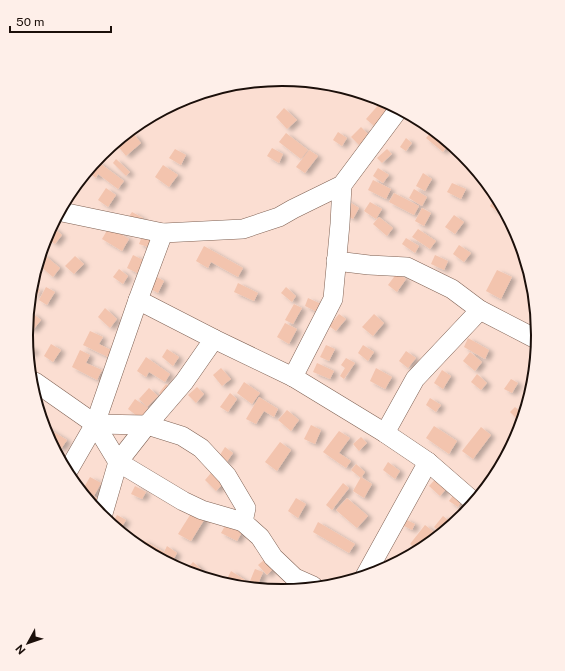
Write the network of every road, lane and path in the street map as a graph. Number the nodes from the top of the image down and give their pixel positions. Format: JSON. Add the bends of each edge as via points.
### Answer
{"nodes":[{"id":1,"x":396,"y":113,"type":"edge"},
{"id":2,"x":342,"y":185,"type":"junction"},
{"id":3,"x":65,"y":213,"type":"edge"},
{"id":4,"x":163,"y":233,"type":"junction"},
{"id":5,"x":336,"y":261,"type":"junction"},
{"id":6,"x":138,"y":300,"type":"junction"},
{"id":7,"x":480,"y":310,"type":"junction"},
{"id":8,"x":532,"y":337,"type":"edge"},
{"id":9,"x":214,"y":339,"type":"junction"},
{"id":10,"x":293,"y":377,"type":"junction"},
{"id":11,"x":38,"y":384,"type":"edge"},
{"id":12,"x":95,"y":424,"type":"junction"},
{"id":13,"x":147,"y":425,"type":"junction"},
{"id":14,"x":385,"y":433,"type":"junction"},
{"id":15,"x":118,"y":462,"type":"junction"},
{"id":16,"x":428,"y":462,"type":"junction"},
{"id":17,"x":71,"y":468,"type":"edge"},
{"id":18,"x":471,"y":499,"type":"edge"},
{"id":19,"x":104,"y":510,"type":"edge"},
{"id":20,"x":243,"y":522,"type":"junction"},
{"id":21,"x":368,"y":570,"type":"edge"},
{"id":22,"x":293,"y":584,"type":"edge"}],
"edges":[{"from":1,"to":2,"type":"street"},
{"from":2,"to":4,"type":"street","via":[[279,217],[243,229]]},
{"from":2,"to":5,"type":"street"},
{"from":3,"to":4,"type":"street"},
{"from":4,"to":6,"type":"street"},
{"from":5,"to":7,"type":"street","via":[[407,267],[452,289]]},
{"from":5,"to":10,"type":"street","via":[[332,299]]},
{"from":6,"to":9,"type":"street"},
{"from":6,"to":12,"type":"street"},
{"from":7,"to":8,"type":"street"},
{"from":7,"to":14,"type":"street","via":[[415,379]]},
{"from":9,"to":10,"type":"street"},
{"from":9,"to":13,"type":"street","via":[[184,382]]},
{"from":10,"to":14,"type":"street"},
{"from":11,"to":12,"type":"street"},
{"from":12,"to":13,"type":"street"},
{"from":12,"to":15,"type":"street"},
{"from":12,"to":17,"type":"street"},
{"from":13,"to":15,"type":"street"},
{"from":13,"to":20,"type":"street","via":[[182,436],[201,448],[227,476],[240,497],[246,508]]},
{"from":14,"to":16,"type":"street"},
{"from":15,"to":19,"type":"street"},
{"from":15,"to":20,"type":"street","via":[[202,510]]},
{"from":16,"to":18,"type":"street"},
{"from":16,"to":21,"type":"street"},
{"from":20,"to":22,"type":"street","via":[[260,537]]}]}
